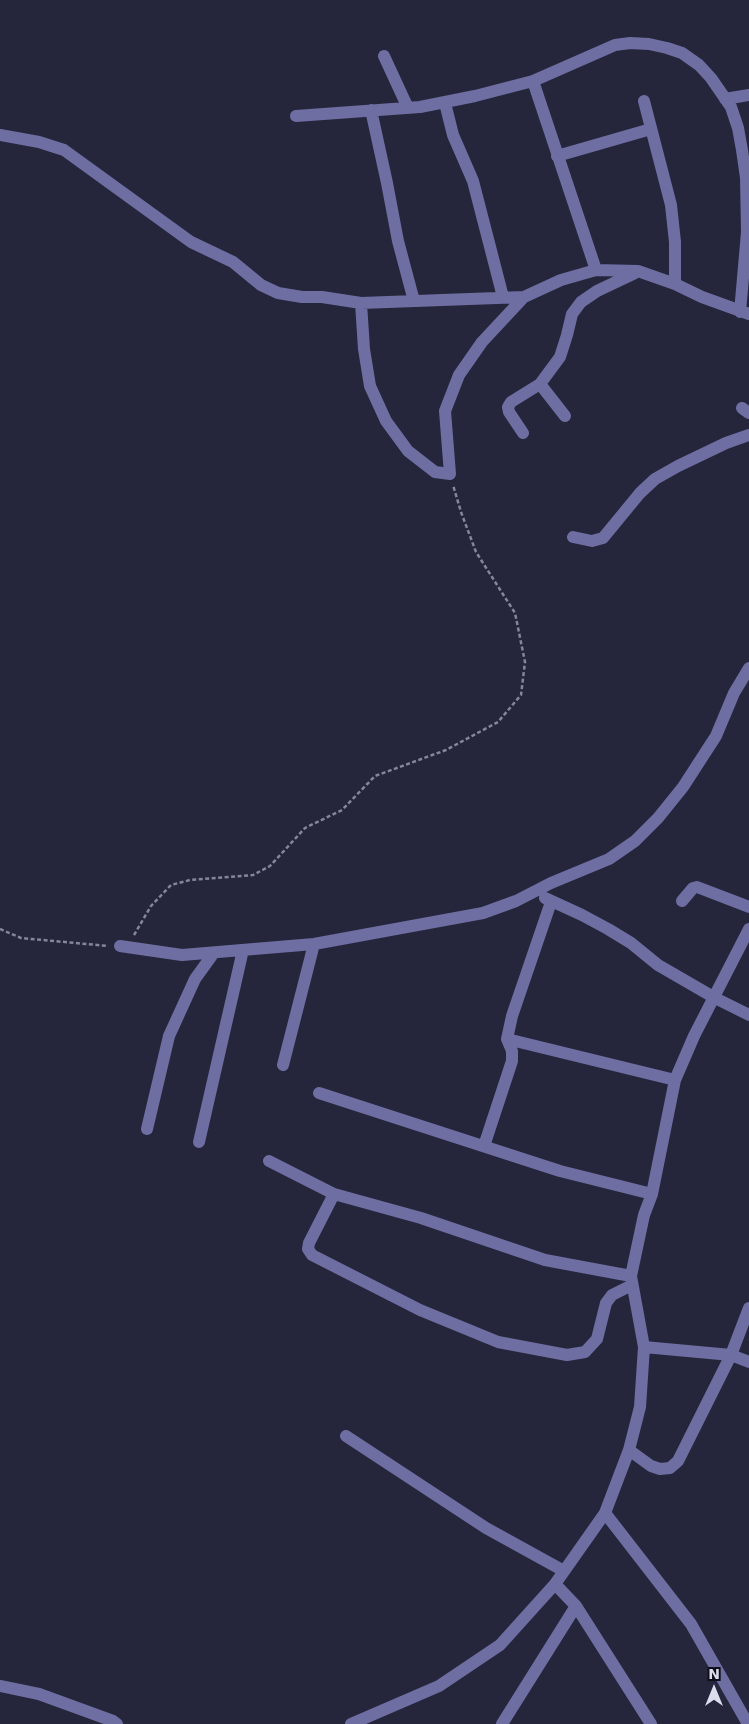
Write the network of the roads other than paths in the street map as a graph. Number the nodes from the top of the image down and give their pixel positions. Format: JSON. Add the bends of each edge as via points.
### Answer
{"nodes":[{"id":1,"x":384,"y":56,"type":"dead end"},
{"id":2,"x":533,"y":81,"type":"junction"},
{"id":3,"x":749,"y":96,"type":"edge"},
{"id":4,"x":725,"y":99,"type":"junction"},
{"id":5,"x":644,"y":101,"type":"dead end"},
{"id":6,"x":445,"y":103,"type":"junction"},
{"id":7,"x":408,"y":108,"type":"junction"},
{"id":8,"x":371,"y":110,"type":"junction"},
{"id":9,"x":296,"y":116,"type":"dead end"},
{"id":10,"x":651,"y":129,"type":"junction"},
{"id":11,"x":0,"y":135,"type":"edge"},
{"id":12,"x":557,"y":156,"type":"junction"},
{"id":13,"x":596,"y":270,"type":"junction"},
{"id":14,"x":638,"y":271,"type":"junction"},
{"id":15,"x":674,"y":284,"type":"junction"},
{"id":16,"x":504,"y":297,"type":"junction"},
{"id":17,"x":524,"y":297,"type":"junction"},
{"id":18,"x":414,"y":301,"type":"junction"},
{"id":19,"x":361,"y":303,"type":"junction"},
{"id":20,"x":745,"y":313,"type":"edge"},
{"id":21,"x":540,"y":384,"type":"junction"},
{"id":22,"x":565,"y":416,"type":"dead end"},
{"id":23,"x":523,"y":433,"type":"dead end"},
{"id":24,"x":749,"y":435,"type":"edge"},
{"id":25,"x":573,"y":537,"type":"dead end"},
{"id":26,"x":749,"y":668,"type":"edge"},
{"id":27,"x":534,"y":892,"type":"junction"},
{"id":28,"x":550,"y":902,"type":"junction"},
{"id":29,"x":682,"y":902,"type":"dead end"},
{"id":30,"x":749,"y":907,"type":"edge"},
{"id":31,"x":749,"y":929,"type":"edge"},
{"id":32,"x":314,"y":944,"type":"junction"},
{"id":33,"x":120,"y":946,"type":"road end"},
{"id":34,"x":243,"y":950,"type":"junction"},
{"id":35,"x":213,"y":954,"type":"junction"},
{"id":36,"x":715,"y":998,"type":"junction"},
{"id":37,"x":749,"y":1014,"type":"edge"},
{"id":38,"x":507,"y":1039,"type":"junction"},
{"id":39,"x":283,"y":1064,"type":"dead end"},
{"id":40,"x":675,"y":1080,"type":"junction"},
{"id":41,"x":318,"y":1093,"type":"dead end"},
{"id":42,"x":147,"y":1129,"type":"dead end"},
{"id":43,"x":199,"y":1142,"type":"dead end"},
{"id":44,"x":484,"y":1146,"type":"junction"},
{"id":45,"x":269,"y":1161,"type":"dead end"},
{"id":46,"x":334,"y":1194,"type":"junction"},
{"id":47,"x":652,"y":1194,"type":"junction"},
{"id":48,"x":631,"y":1281,"type":"junction"},
{"id":49,"x":749,"y":1308,"type":"edge"},
{"id":50,"x":644,"y":1347,"type":"junction"},
{"id":51,"x":731,"y":1355,"type":"junction"},
{"id":52,"x":749,"y":1362,"type":"edge"},
{"id":53,"x":346,"y":1436,"type":"dead end"},
{"id":54,"x":629,"y":1450,"type":"junction"},
{"id":55,"x":605,"y":1512,"type":"junction"},
{"id":56,"x":564,"y":1571,"type":"junction"},
{"id":57,"x":555,"y":1584,"type":"junction"},
{"id":58,"x":576,"y":1606,"type":"junction"},
{"id":59,"x":0,"y":1686,"type":"edge"},
{"id":60,"x":117,"y":1724,"type":"edge"},
{"id":61,"x":351,"y":1724,"type":"edge"},
{"id":62,"x":502,"y":1724,"type":"edge"},
{"id":63,"x":651,"y":1724,"type":"edge"},
{"id":64,"x":748,"y":1724,"type":"edge"}],
"edges":[{"from":1,"to":7,"type":"street"},
{"from":2,"to":4,"type":"street","via":[[615,45],[649,44],[682,53],[700,65]]},
{"from":2,"to":6,"type":"street"},
{"from":2,"to":12,"type":"street"},
{"from":3,"to":4,"type":"street"},
{"from":4,"to":20,"type":"street","via":[[738,128],[746,178]]},
{"from":5,"to":10,"type":"street"},
{"from":6,"to":7,"type":"street"},
{"from":6,"to":16,"type":"street","via":[[453,135],[473,181]]},
{"from":7,"to":8,"type":"street"},
{"from":8,"to":9,"type":"street"},
{"from":8,"to":18,"type":"street"},
{"from":10,"to":12,"type":"street"},
{"from":10,"to":15,"type":"street","via":[[671,205],[675,242]]},
{"from":11,"to":19,"type":"street","via":[[64,150],[191,242],[233,262],[261,285],[278,293]]},
{"from":12,"to":13,"type":"street"},
{"from":13,"to":14,"type":"street"},
{"from":13,"to":17,"type":"street","via":[[561,280]]},
{"from":14,"to":15,"type":"street"},
{"from":14,"to":21,"type":"street","via":[[581,302],[572,314],[560,357]]},
{"from":15,"to":20,"type":"street"},
{"from":16,"to":17,"type":"street"},
{"from":16,"to":18,"type":"street"},
{"from":17,"to":19,"type":"street","via":[[482,342],[459,375],[445,411],[450,474],[434,472],[408,452],[386,421],[370,386]]},
{"from":18,"to":19,"type":"street"},
{"from":21,"to":22,"type":"street"},
{"from":21,"to":23,"type":"street","via":[[508,407]]},
{"from":24,"to":25,"type":"street","via":[[655,479],[603,538],[592,541]]},
{"from":26,"to":27,"type":"street","via":[[734,693],[716,736],[683,787],[658,818],[635,841],[609,859]]},
{"from":27,"to":28,"type":"street"},
{"from":27,"to":32,"type":"street","via":[[482,913]]},
{"from":28,"to":36,"type":"street","via":[[608,929],[658,965]]},
{"from":28,"to":38,"type":"street"},
{"from":29,"to":30,"type":"street","via":[[697,887]]},
{"from":31,"to":36,"type":"street"},
{"from":32,"to":34,"type":"street"},
{"from":32,"to":39,"type":"street"},
{"from":33,"to":35,"type":"street","via":[[182,955]]},
{"from":34,"to":35,"type":"street"},
{"from":34,"to":43,"type":"street"},
{"from":35,"to":42,"type":"street","via":[[195,979],[169,1036]]},
{"from":36,"to":37,"type":"street"},
{"from":36,"to":40,"type":"street"},
{"from":38,"to":40,"type":"street"},
{"from":38,"to":44,"type":"street","via":[[512,1061]]},
{"from":40,"to":47,"type":"street"},
{"from":41,"to":44,"type":"street"},
{"from":44,"to":47,"type":"street","via":[[560,1171]]},
{"from":45,"to":46,"type":"street"},
{"from":46,"to":48,"type":"street","via":[[421,1218],[545,1260]]},
{"from":46,"to":48,"type":"street","via":[[309,1243],[312,1255],[420,1310],[498,1342],[567,1355],[585,1352],[597,1339],[606,1303]]},
{"from":47,"to":48,"type":"street","via":[[644,1215]]},
{"from":48,"to":50,"type":"street"},
{"from":49,"to":51,"type":"street"},
{"from":50,"to":51,"type":"street"},
{"from":50,"to":54,"type":"street","via":[[640,1407]]},
{"from":51,"to":52,"type":"street"},
{"from":51,"to":54,"type":"street","via":[[674,1466],[660,1469],[651,1466]]},
{"from":53,"to":56,"type":"street","via":[[486,1528]]},
{"from":54,"to":55,"type":"street"},
{"from":55,"to":56,"type":"street"},
{"from":55,"to":64,"type":"street","via":[[691,1624]]},
{"from":56,"to":57,"type":"street"},
{"from":57,"to":58,"type":"street"},
{"from":57,"to":61,"type":"street","via":[[500,1644],[439,1686]]},
{"from":58,"to":62,"type":"street"},
{"from":58,"to":63,"type":"street"},
{"from":59,"to":60,"type":"street","via":[[39,1694]]}]}
